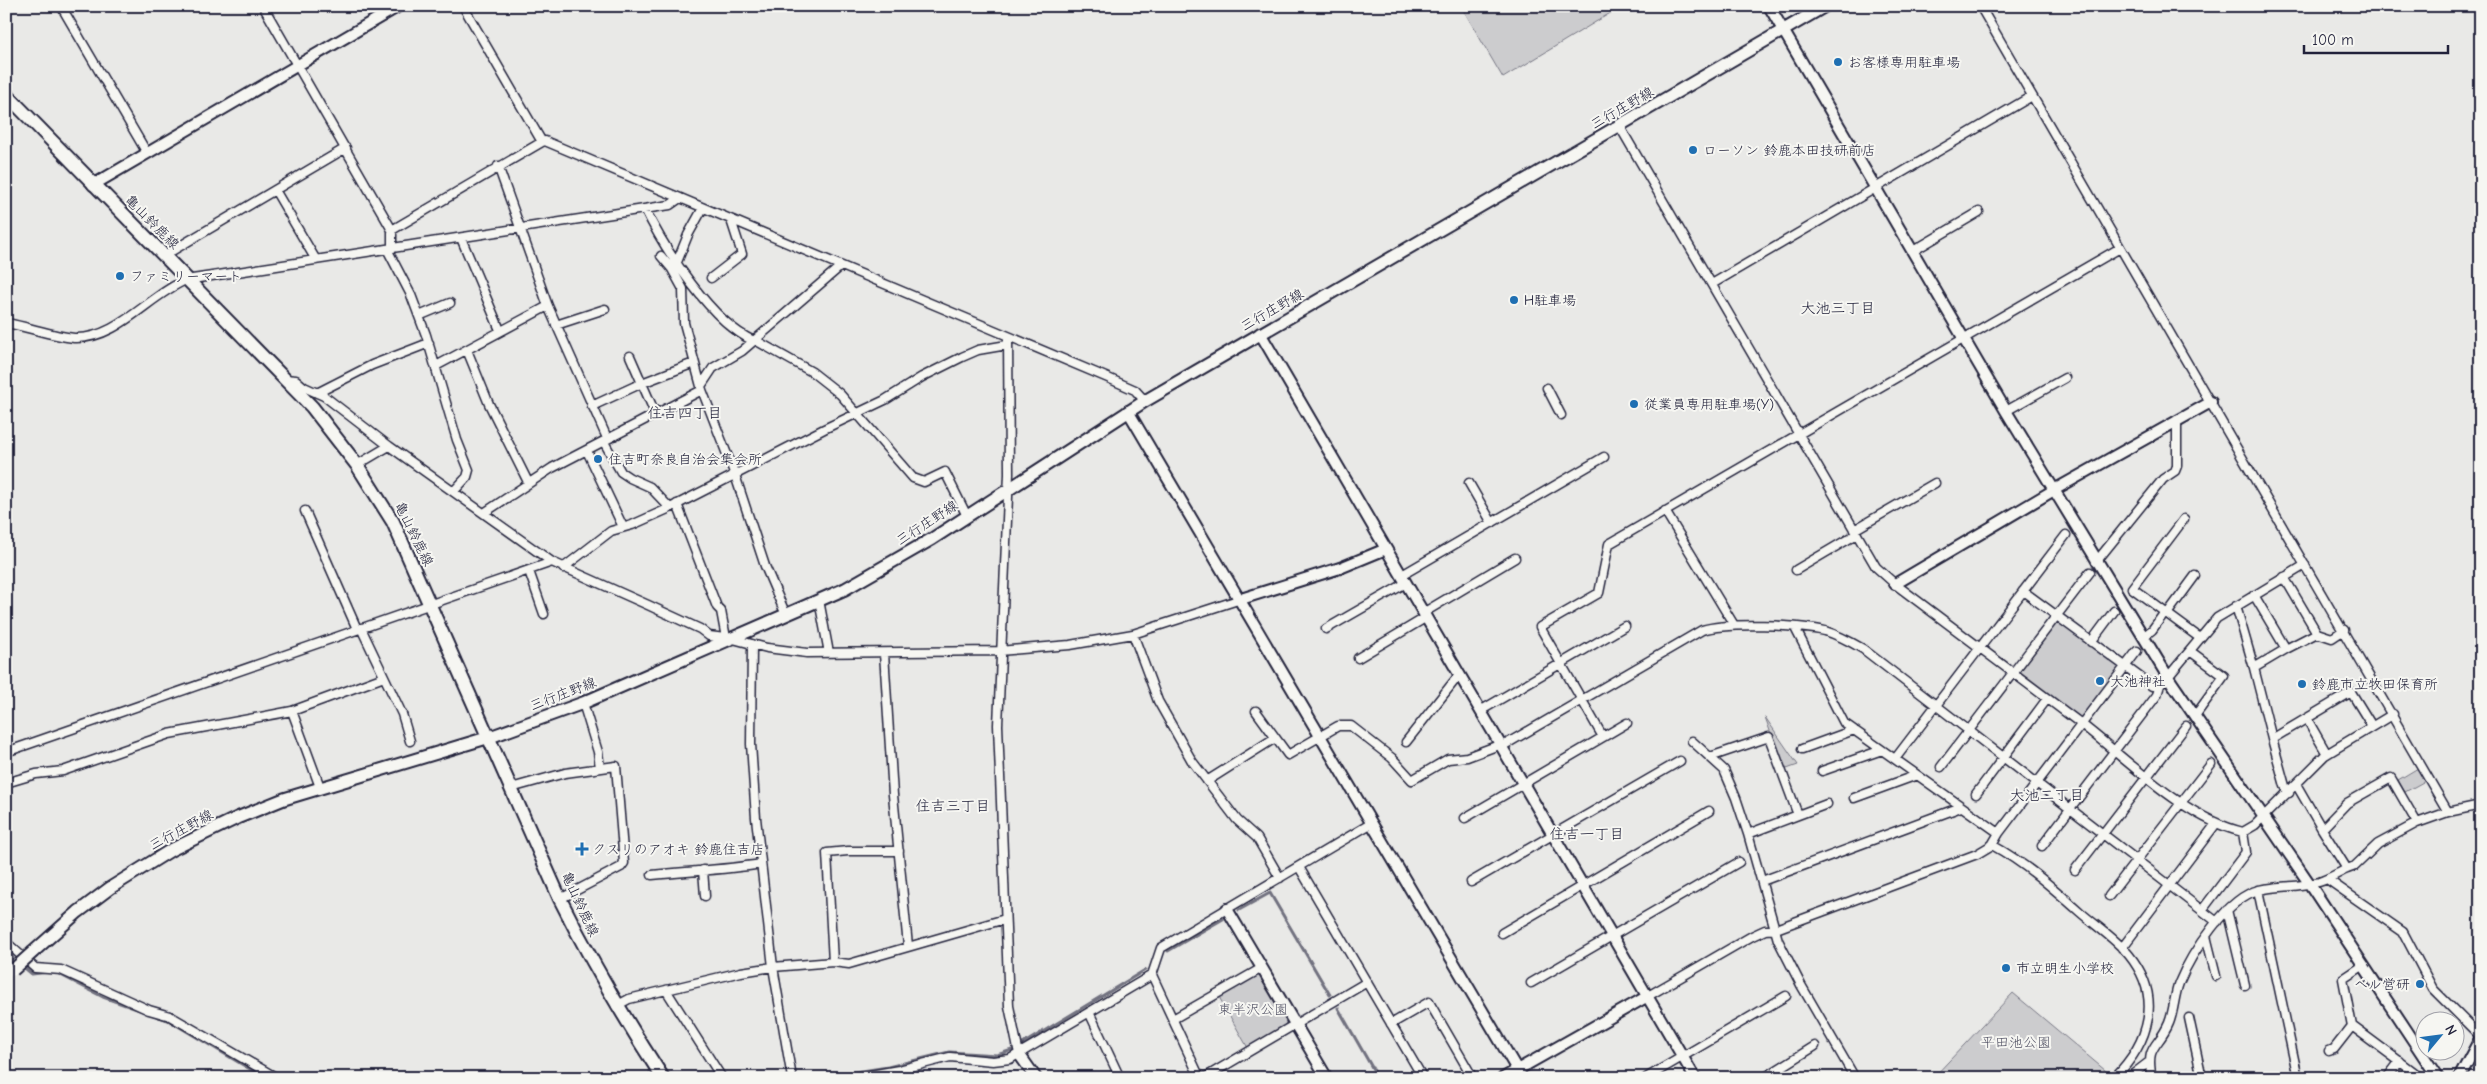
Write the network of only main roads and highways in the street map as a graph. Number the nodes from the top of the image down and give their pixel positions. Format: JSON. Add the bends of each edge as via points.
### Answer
{"nodes":[{"id":1,"x":1825,"y":6,"type":"edge"},
{"id":2,"x":6,"y":94,"type":"edge"},
{"id":3,"x":490,"y":737,"type":"junction"},
{"id":4,"x":9,"y":973,"type":"edge"},
{"id":5,"x":663,"y":1078,"type":"edge"}],
"edges":[{"from":1,"to":3,"type":"main road","name":"三行庄野線","via":[[1128,411],[887,566],[786,615],[583,703]]},
{"from":2,"to":3,"type":"main road","name":"亀山鈴鹿線","via":[[284,378],[357,465],[393,522]]},
{"from":3,"to":4,"type":"main road","name":"三行庄野線","bridge":true,"via":[[320,787],[237,818],[171,850],[78,912]]},
{"from":3,"to":5,"type":"main road","name":"亀山鈴鹿線","via":[[560,899],[616,1006]]}]}
